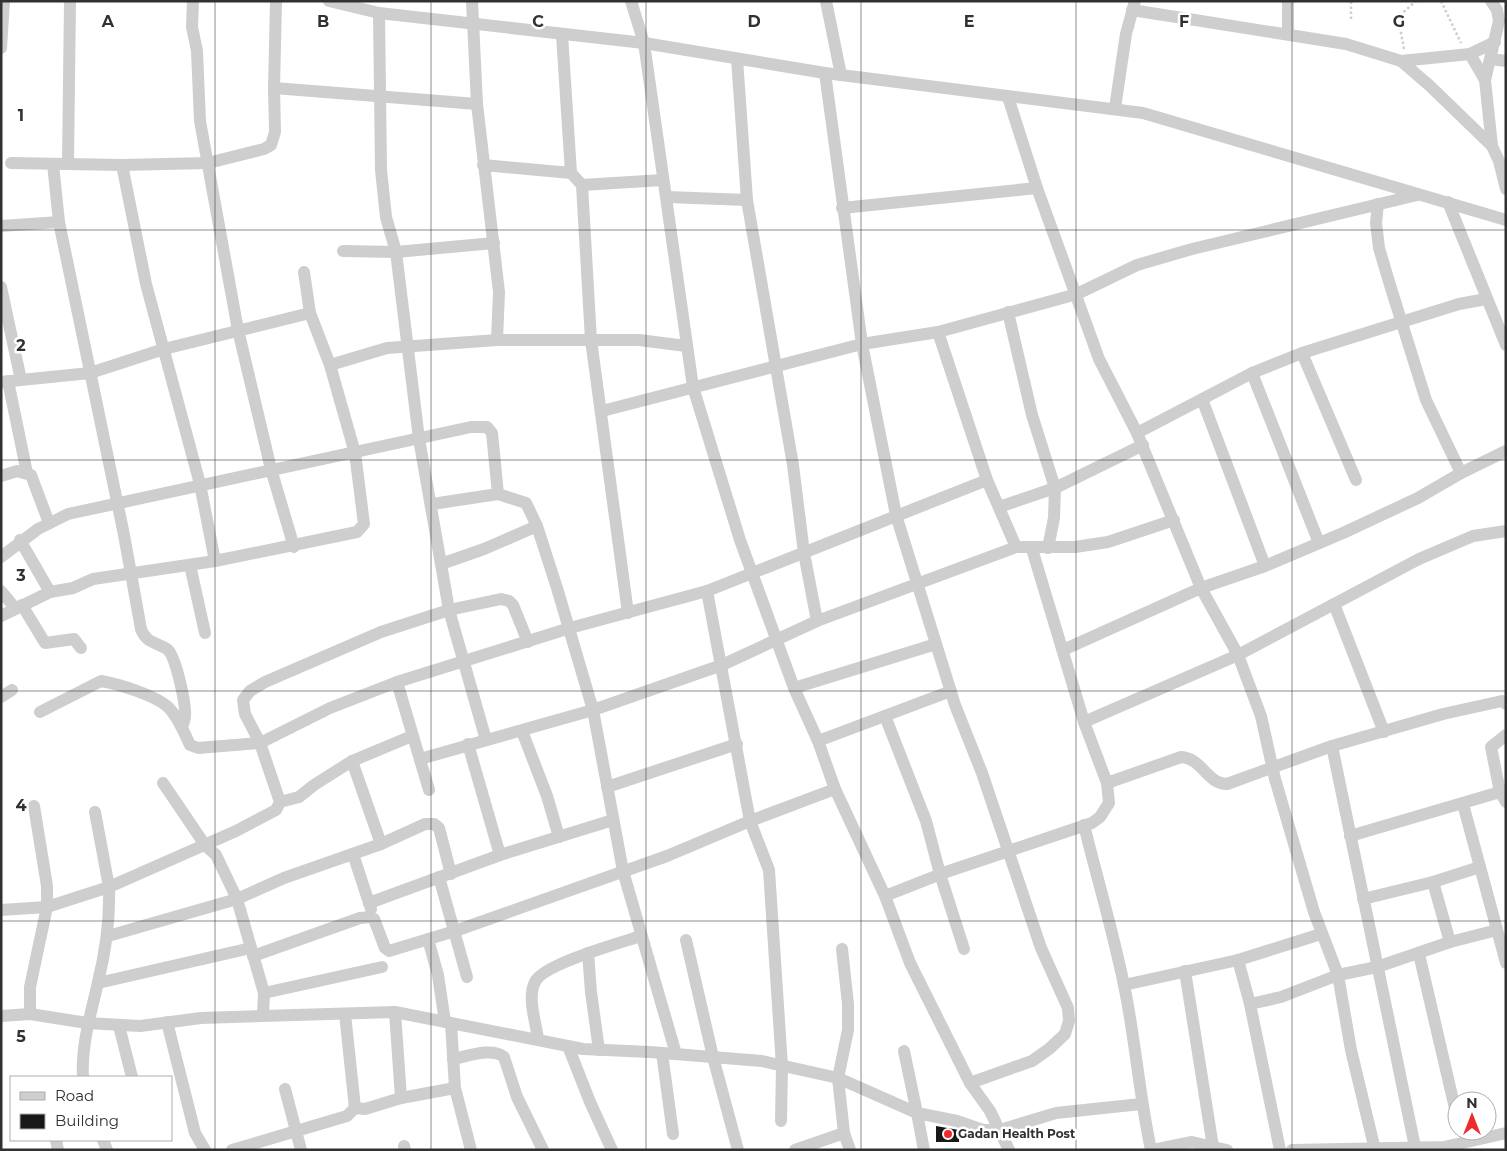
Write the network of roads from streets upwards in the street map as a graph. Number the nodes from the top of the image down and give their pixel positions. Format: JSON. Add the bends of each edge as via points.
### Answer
{"nodes":[{"id":1,"x":4,"y":1,"type":"edge"},
{"id":2,"x":70,"y":1,"type":"edge"},
{"id":3,"x":193,"y":1,"type":"edge"},
{"id":4,"x":276,"y":1,"type":"edge"},
{"id":5,"x":329,"y":1,"type":"edge"},
{"id":6,"x":472,"y":1,"type":"edge"},
{"id":7,"x":630,"y":1,"type":"edge"},
{"id":8,"x":826,"y":1,"type":"edge"},
{"id":9,"x":1288,"y":1,"type":"edge"},
{"id":10,"x":1491,"y":1,"type":"edge"},
{"id":11,"x":1134,"y":6,"type":"edge"},
{"id":12,"x":379,"y":12,"type":"junction"},
{"id":13,"x":472,"y":24,"type":"junction"},
{"id":14,"x":1288,"y":34,"type":"junction"},
{"id":15,"x":562,"y":35,"type":"junction"},
{"id":16,"x":1495,"y":42,"type":"junction"},
{"id":17,"x":644,"y":43,"type":"junction"},
{"id":18,"x":1,"y":48,"type":"edge"},
{"id":19,"x":1467,"y":52,"type":"junction"},
{"id":20,"x":1403,"y":58,"type":"junction"},
{"id":21,"x":736,"y":59,"type":"junction"},
{"id":22,"x":1491,"y":59,"type":"junction"},
{"id":23,"x":1506,"y":61,"type":"edge"},
{"id":24,"x":825,"y":74,"type":"junction"},
{"id":25,"x":841,"y":75,"type":"junction"},
{"id":26,"x":1485,"y":80,"type":"junction"},
{"id":27,"x":274,"y":88,"type":"junction"},
{"id":28,"x":379,"y":96,"type":"junction"},
{"id":29,"x":1008,"y":97,"type":"junction"},
{"id":30,"x":477,"y":104,"type":"junction"},
{"id":31,"x":1115,"y":108,"type":"junction"},
{"id":32,"x":1492,"y":146,"type":"junction"},
{"id":33,"x":68,"y":162,"type":"junction"},
{"id":34,"x":11,"y":163,"type":"dead end"},
{"id":35,"x":208,"y":163,"type":"junction"},
{"id":36,"x":53,"y":164,"type":"junction"},
{"id":37,"x":122,"y":165,"type":"junction"},
{"id":38,"x":483,"y":165,"type":"junction"},
{"id":39,"x":571,"y":173,"type":"junction"},
{"id":40,"x":663,"y":180,"type":"junction"},
{"id":41,"x":582,"y":185,"type":"junction"},
{"id":42,"x":1037,"y":188,"type":"junction"},
{"id":43,"x":1506,"y":190,"type":"edge"},
{"id":44,"x":1419,"y":194,"type":"junction"},
{"id":45,"x":667,"y":197,"type":"junction"},
{"id":46,"x":747,"y":200,"type":"junction"},
{"id":47,"x":1448,"y":202,"type":"junction"},
{"id":48,"x":1378,"y":204,"type":"junction"},
{"id":49,"x":842,"y":208,"type":"junction"},
{"id":50,"x":1506,"y":220,"type":"edge"},
{"id":51,"x":59,"y":222,"type":"junction"},
{"id":52,"x":1,"y":226,"type":"edge"},
{"id":53,"x":494,"y":243,"type":"junction"},
{"id":54,"x":344,"y":251,"type":"dead end"},
{"id":55,"x":396,"y":252,"type":"junction"},
{"id":56,"x":304,"y":272,"type":"dead end"},
{"id":57,"x":1,"y":286,"type":"edge"},
{"id":58,"x":1077,"y":294,"type":"junction"},
{"id":59,"x":1486,"y":299,"type":"junction"},
{"id":60,"x":1008,"y":312,"type":"junction"},
{"id":61,"x":310,"y":313,"type":"junction"},
{"id":62,"x":1402,"y":321,"type":"junction"},
{"id":63,"x":238,"y":330,"type":"junction"},
{"id":64,"x":938,"y":332,"type":"junction"},
{"id":65,"x":497,"y":340,"type":"junction"},
{"id":66,"x":591,"y":340,"type":"junction"},
{"id":67,"x":862,"y":344,"type":"junction"},
{"id":68,"x":1506,"y":345,"type":"edge"},
{"id":69,"x":686,"y":346,"type":"junction"},
{"id":70,"x":410,"y":347,"type":"junction"},
{"id":71,"x":164,"y":349,"type":"junction"},
{"id":72,"x":1302,"y":353,"type":"junction"},
{"id":73,"x":330,"y":365,"type":"junction"},
{"id":74,"x":776,"y":367,"type":"junction"},
{"id":75,"x":90,"y":373,"type":"junction"},
{"id":76,"x":1252,"y":373,"type":"junction"},
{"id":77,"x":10,"y":381,"type":"edge"},
{"id":78,"x":693,"y":387,"type":"junction"},
{"id":79,"x":1202,"y":399,"type":"junction"},
{"id":80,"x":602,"y":411,"type":"junction"},
{"id":81,"x":1138,"y":433,"type":"junction"},
{"id":82,"x":419,"y":439,"type":"junction"},
{"id":83,"x":1143,"y":445,"type":"junction"},
{"id":84,"x":1506,"y":451,"type":"edge"},
{"id":85,"x":355,"y":453,"type":"junction"},
{"id":86,"x":271,"y":469,"type":"junction"},
{"id":87,"x":28,"y":473,"type":"junction"},
{"id":88,"x":1461,"y":473,"type":"junction"},
{"id":89,"x":1,"y":476,"type":"edge"},
{"id":90,"x":987,"y":480,"type":"junction"},
{"id":91,"x":1356,"y":480,"type":"dead end"},
{"id":92,"x":200,"y":484,"type":"junction"},
{"id":93,"x":1055,"y":488,"type":"junction"},
{"id":94,"x":498,"y":494,"type":"junction"},
{"id":95,"x":118,"y":503,"type":"junction"},
{"id":96,"x":432,"y":504,"type":"junction"},
{"id":97,"x":999,"y":507,"type":"junction"},
{"id":98,"x":896,"y":515,"type":"junction"},
{"id":99,"x":1174,"y":520,"type":"junction"},
{"id":100,"x":49,"y":523,"type":"junction"},
{"id":101,"x":537,"y":526,"type":"junction"},
{"id":102,"x":1506,"y":531,"type":"edge"},
{"id":103,"x":20,"y":540,"type":"junction"},
{"id":104,"x":1319,"y":543,"type":"junction"},
{"id":105,"x":294,"y":547,"type":"junction"},
{"id":106,"x":1016,"y":548,"type":"junction"},
{"id":107,"x":1032,"y":548,"type":"junction"},
{"id":108,"x":1048,"y":548,"type":"junction"},
{"id":109,"x":804,"y":553,"type":"junction"},
{"id":110,"x":1,"y":557,"type":"edge"},
{"id":111,"x":215,"y":561,"type":"junction"},
{"id":112,"x":441,"y":564,"type":"junction"},
{"id":113,"x":190,"y":565,"type":"junction"},
{"id":114,"x":1265,"y":566,"type":"junction"},
{"id":115,"x":130,"y":574,"type":"junction"},
{"id":116,"x":754,"y":574,"type":"junction"},
{"id":117,"x":917,"y":585,"type":"junction"},
{"id":118,"x":1201,"y":588,"type":"junction"},
{"id":119,"x":1,"y":591,"type":"edge"},
{"id":120,"x":707,"y":591,"type":"junction"},
{"id":121,"x":50,"y":592,"type":"junction"},
{"id":122,"x":1334,"y":604,"type":"junction"},
{"id":123,"x":19,"y":607,"type":"junction"},
{"id":124,"x":450,"y":610,"type":"junction"},
{"id":125,"x":628,"y":613,"type":"junction"},
{"id":126,"x":1,"y":616,"type":"edge"},
{"id":127,"x":817,"y":621,"type":"junction"},
{"id":128,"x":570,"y":628,"type":"junction"},
{"id":129,"x":205,"y":634,"type":"dead end"},
{"id":130,"x":777,"y":639,"type":"junction"},
{"id":131,"x":528,"y":642,"type":"junction"},
{"id":132,"x":936,"y":644,"type":"junction"},
{"id":133,"x":81,"y":648,"type":"dead end"},
{"id":134,"x":1063,"y":650,"type":"junction"},
{"id":135,"x":1238,"y":655,"type":"junction"},
{"id":136,"x":464,"y":662,"type":"junction"},
{"id":137,"x":722,"y":665,"type":"junction"},
{"id":138,"x":397,"y":682,"type":"junction"},
{"id":139,"x":794,"y":688,"type":"junction"},
{"id":140,"x":951,"y":690,"type":"junction"},
{"id":141,"x":1506,"y":704,"type":"edge"},
{"id":142,"x":593,"y":710,"type":"junction"},
{"id":143,"x":40,"y":712,"type":"dead end"},
{"id":144,"x":885,"y":716,"type":"junction"},
{"id":145,"x":1084,"y":722,"type":"junction"},
{"id":146,"x":182,"y":727,"type":"junction"},
{"id":147,"x":522,"y":731,"type":"junction"},
{"id":148,"x":1384,"y":732,"type":"junction"},
{"id":149,"x":1506,"y":735,"type":"edge"},
{"id":150,"x":412,"y":736,"type":"junction"},
{"id":151,"x":486,"y":740,"type":"junction"},
{"id":152,"x":818,"y":741,"type":"junction"},
{"id":153,"x":260,"y":743,"type":"junction"},
{"id":154,"x":468,"y":744,"type":"junction"},
{"id":155,"x":737,"y":744,"type":"junction"},
{"id":156,"x":1332,"y":746,"type":"junction"},
{"id":157,"x":420,"y":759,"type":"junction"},
{"id":158,"x":352,"y":761,"type":"junction"},
{"id":159,"x":1273,"y":769,"type":"junction"},
{"id":160,"x":163,"y":783,"type":"dead end"},
{"id":161,"x":1107,"y":783,"type":"junction"},
{"id":162,"x":608,"y":787,"type":"junction"},
{"id":163,"x":835,"y":789,"type":"junction"},
{"id":164,"x":429,"y":790,"type":"dead end"},
{"id":165,"x":1503,"y":797,"type":"edge"},
{"id":166,"x":280,"y":802,"type":"junction"},
{"id":167,"x":1463,"y":804,"type":"junction"},
{"id":168,"x":34,"y":806,"type":"dead end"},
{"id":169,"x":95,"y":812,"type":"dead end"},
{"id":170,"x":613,"y":820,"type":"junction"},
{"id":171,"x":750,"y":821,"type":"junction"},
{"id":172,"x":1084,"y":825,"type":"junction"},
{"id":173,"x":1350,"y":836,"type":"junction"},
{"id":174,"x":559,"y":837,"type":"junction"},
{"id":175,"x":382,"y":844,"type":"junction"},
{"id":176,"x":205,"y":845,"type":"junction"},
{"id":177,"x":1008,"y":851,"type":"junction"},
{"id":178,"x":353,"y":854,"type":"junction"},
{"id":179,"x":500,"y":855,"type":"junction"},
{"id":180,"x":1480,"y":867,"type":"junction"},
{"id":181,"x":623,"y":871,"type":"junction"},
{"id":182,"x":940,"y":874,"type":"junction"},
{"id":183,"x":445,"y":875,"type":"junction"},
{"id":184,"x":1433,"y":882,"type":"junction"},
{"id":185,"x":109,"y":887,"type":"junction"},
{"id":186,"x":885,"y":896,"type":"junction"},
{"id":187,"x":237,"y":899,"type":"junction"},
{"id":188,"x":1364,"y":899,"type":"junction"},
{"id":189,"x":369,"y":903,"type":"junction"},
{"id":190,"x":47,"y":907,"type":"junction"},
{"id":191,"x":1,"y":910,"type":"edge"},
{"id":192,"x":374,"y":919,"type":"junction"},
{"id":193,"x":1497,"y":930,"type":"junction"},
{"id":194,"x":455,"y":931,"type":"junction"},
{"id":195,"x":1321,"y":934,"type":"junction"},
{"id":196,"x":108,"y":936,"type":"junction"},
{"id":197,"x":641,"y":936,"type":"junction"},
{"id":198,"x":428,"y":939,"type":"junction"},
{"id":199,"x":686,"y":940,"type":"dead end"},
{"id":200,"x":1450,"y":942,"type":"junction"},
{"id":201,"x":842,"y":949,"type":"dead end"},
{"id":202,"x":964,"y":949,"type":"dead end"},
{"id":203,"x":252,"y":952,"type":"junction"},
{"id":204,"x":588,"y":953,"type":"junction"},
{"id":205,"x":1420,"y":954,"type":"junction"},
{"id":206,"x":1238,"y":960,"type":"junction"},
{"id":207,"x":1506,"y":963,"type":"edge"},
{"id":208,"x":382,"y":967,"type":"dead end"},
{"id":209,"x":1377,"y":967,"type":"junction"},
{"id":210,"x":1185,"y":971,"type":"junction"},
{"id":211,"x":1338,"y":975,"type":"junction"},
{"id":212,"x":467,"y":977,"type":"dead end"},
{"id":213,"x":98,"y":983,"type":"junction"},
{"id":214,"x":1124,"y":985,"type":"junction"},
{"id":215,"x":264,"y":993,"type":"junction"},
{"id":216,"x":1250,"y":1004,"type":"junction"},
{"id":217,"x":395,"y":1012,"type":"junction"},
{"id":218,"x":30,"y":1014,"type":"junction"},
{"id":219,"x":345,"y":1014,"type":"junction"},
{"id":220,"x":263,"y":1015,"type":"junction"},
{"id":221,"x":1,"y":1016,"type":"edge"},
{"id":222,"x":168,"y":1022,"type":"junction"},
{"id":223,"x":448,"y":1022,"type":"junction"},
{"id":224,"x":88,"y":1023,"type":"junction"},
{"id":225,"x":119,"y":1026,"type":"junction"},
{"id":226,"x":538,"y":1039,"type":"junction"},
{"id":227,"x":568,"y":1046,"type":"junction"},
{"id":228,"x":600,"y":1050,"type":"junction"},
{"id":229,"x":904,"y":1051,"type":"dead end"},
{"id":230,"x":662,"y":1053,"type":"junction"},
{"id":231,"x":676,"y":1054,"type":"junction"},
{"id":232,"x":713,"y":1057,"type":"junction"},
{"id":233,"x":454,"y":1058,"type":"junction"},
{"id":234,"x":782,"y":1066,"type":"junction"},
{"id":235,"x":83,"y":1076,"type":"edge"},
{"id":236,"x":132,"y":1076,"type":"edge"},
{"id":237,"x":838,"y":1078,"type":"junction"},
{"id":238,"x":970,"y":1083,"type":"junction"},
{"id":239,"x":455,"y":1088,"type":"junction"},
{"id":240,"x":285,"y":1089,"type":"dead end"},
{"id":241,"x":1451,"y":1091,"type":"edge"},
{"id":242,"x":401,"y":1098,"type":"junction"},
{"id":243,"x":1142,"y":1104,"type":"junction"},
{"id":244,"x":355,"y":1108,"type":"junction"},
{"id":245,"x":917,"y":1114,"type":"junction"},
{"id":246,"x":781,"y":1121,"type":"dead end"},
{"id":247,"x":1000,"y":1130,"type":"junction"},
{"id":248,"x":296,"y":1131,"type":"junction"},
{"id":249,"x":844,"y":1133,"type":"junction"},
{"id":250,"x":673,"y":1134,"type":"dead end"},
{"id":251,"x":1454,"y":1141,"type":"edge"},
{"id":252,"x":1415,"y":1147,"type":"junction"},
{"id":253,"x":1213,"y":1149,"type":"edge"},
{"id":254,"x":1375,"y":1149,"type":"edge"},
{"id":255,"x":205,"y":1150,"type":"edge"},
{"id":256,"x":233,"y":1150,"type":"edge"},
{"id":257,"x":301,"y":1150,"type":"edge"},
{"id":258,"x":471,"y":1150,"type":"edge"},
{"id":259,"x":542,"y":1150,"type":"edge"},
{"id":260,"x":612,"y":1150,"type":"edge"},
{"id":261,"x":738,"y":1150,"type":"edge"},
{"id":262,"x":795,"y":1150,"type":"edge"},
{"id":263,"x":850,"y":1150,"type":"edge"},
{"id":264,"x":924,"y":1150,"type":"edge"},
{"id":265,"x":1009,"y":1150,"type":"edge"},
{"id":266,"x":1152,"y":1150,"type":"edge"},
{"id":267,"x":1227,"y":1150,"type":"edge"},
{"id":268,"x":1280,"y":1150,"type":"edge"},
{"id":269,"x":1292,"y":1150,"type":"edge"}],
"edges":[{"from":1,"to":18,"type":"street"},
{"from":2,"to":33,"type":"street"},
{"from":3,"to":35,"type":"street","via":[[192,27],[197,51],[200,121]]},
{"from":4,"to":27,"type":"street"},
{"from":5,"to":12,"type":"street"},
{"from":6,"to":13,"type":"street"},
{"from":7,"to":17,"type":"street"},
{"from":8,"to":25,"type":"street"},
{"from":9,"to":14,"type":"street"},
{"from":10,"to":16,"type":"street","via":[[1499,21]]},
{"from":11,"to":14,"type":"street","via":[[1244,29]]},
{"from":11,"to":31,"type":"street","via":[[1126,34]]},
{"from":12,"to":13,"type":"street"},
{"from":12,"to":28,"type":"street"},
{"from":13,"to":15,"type":"street"},
{"from":13,"to":30,"type":"street"},
{"from":14,"to":20,"type":"street"},
{"from":15,"to":17,"type":"street"},
{"from":15,"to":39,"type":"street"},
{"from":16,"to":19,"type":"street"},
{"from":16,"to":22,"type":"street"},
{"from":17,"to":21,"type":"street"},
{"from":17,"to":40,"type":"street"},
{"from":19,"to":20,"type":"street"},
{"from":19,"to":26,"type":"street"},
{"from":20,"to":32,"type":"street"},
{"from":21,"to":24,"type":"street"},
{"from":21,"to":46,"type":"street"},
{"from":22,"to":23,"type":"street"},
{"from":22,"to":26,"type":"street"},
{"from":24,"to":25,"type":"street"},
{"from":24,"to":49,"type":"street"},
{"from":25,"to":29,"type":"street"},
{"from":26,"to":32,"type":"street"},
{"from":27,"to":28,"type":"street"},
{"from":27,"to":35,"type":"street","via":[[275,132],[271,145]]},
{"from":28,"to":30,"type":"street"},
{"from":28,"to":55,"type":"street","via":[[386,217]]},
{"from":29,"to":31,"type":"street"},
{"from":29,"to":42,"type":"street"},
{"from":30,"to":38,"type":"street"},
{"from":31,"to":44,"type":"street","via":[[1192,126]]},
{"from":32,"to":43,"type":"street"},
{"from":33,"to":36,"type":"street"},
{"from":33,"to":37,"type":"street"},
{"from":34,"to":36,"type":"street"},
{"from":35,"to":37,"type":"street"},
{"from":35,"to":63,"type":"street"},
{"from":36,"to":51,"type":"street"},
{"from":37,"to":71,"type":"street","via":[[144,275]]},
{"from":38,"to":39,"type":"street"},
{"from":38,"to":53,"type":"street"},
{"from":39,"to":41,"type":"street"},
{"from":40,"to":41,"type":"street"},
{"from":40,"to":45,"type":"street"},
{"from":41,"to":66,"type":"street"},
{"from":42,"to":49,"type":"street"},
{"from":42,"to":58,"type":"street"},
{"from":44,"to":47,"type":"street"},
{"from":44,"to":48,"type":"street"},
{"from":45,"to":46,"type":"street"},
{"from":45,"to":69,"type":"street"},
{"from":46,"to":74,"type":"street"},
{"from":47,"to":50,"type":"street"},
{"from":47,"to":59,"type":"street"},
{"from":48,"to":58,"type":"street","via":[[1137,265]]},
{"from":48,"to":62,"type":"street","via":[[1379,248]]},
{"from":49,"to":67,"type":"street"},
{"from":51,"to":52,"type":"street"},
{"from":51,"to":75,"type":"street"},
{"from":53,"to":55,"type":"street"},
{"from":53,"to":65,"type":"street","via":[[499,292]]},
{"from":54,"to":55,"type":"street"},
{"from":55,"to":70,"type":"street"},
{"from":56,"to":61,"type":"street"},
{"from":57,"to":77,"type":"street"},
{"from":58,"to":60,"type":"street"},
{"from":58,"to":81,"type":"street","via":[[1099,360]]},
{"from":59,"to":62,"type":"street"},
{"from":59,"to":68,"type":"street"},
{"from":60,"to":64,"type":"street"},
{"from":60,"to":93,"type":"street","via":[[1032,415]]},
{"from":61,"to":63,"type":"street"},
{"from":61,"to":73,"type":"street"},
{"from":62,"to":72,"type":"street"},
{"from":62,"to":88,"type":"street","via":[[1426,400]]},
{"from":63,"to":71,"type":"street"},
{"from":63,"to":86,"type":"street"},
{"from":64,"to":67,"type":"street"},
{"from":64,"to":90,"type":"street"},
{"from":65,"to":66,"type":"street"},
{"from":65,"to":70,"type":"street"},
{"from":66,"to":69,"type":"street","via":[[639,340]]},
{"from":66,"to":80,"type":"street"},
{"from":67,"to":74,"type":"street"},
{"from":67,"to":98,"type":"street"},
{"from":69,"to":78,"type":"street"},
{"from":70,"to":73,"type":"street","via":[[387,348]]},
{"from":70,"to":82,"type":"street"},
{"from":71,"to":75,"type":"street"},
{"from":71,"to":92,"type":"street"},
{"from":72,"to":76,"type":"street"},
{"from":72,"to":91,"type":"street"},
{"from":73,"to":85,"type":"street"},
{"from":74,"to":78,"type":"street"},
{"from":74,"to":109,"type":"street"},
{"from":75,"to":77,"type":"street"},
{"from":75,"to":95,"type":"street"},
{"from":76,"to":79,"type":"street"},
{"from":76,"to":104,"type":"street"},
{"from":77,"to":87,"type":"street"},
{"from":78,"to":80,"type":"street"},
{"from":78,"to":116,"type":"street","via":[[740,540]]},
{"from":79,"to":81,"type":"street"},
{"from":79,"to":114,"type":"street"},
{"from":80,"to":125,"type":"street"},
{"from":81,"to":83,"type":"street"},
{"from":82,"to":85,"type":"street"},
{"from":82,"to":94,"type":"street","via":[[471,427],[487,427],[493,439]]},
{"from":82,"to":96,"type":"street"},
{"from":83,"to":93,"type":"street"},
{"from":83,"to":99,"type":"street"},
{"from":84,"to":88,"type":"street"},
{"from":85,"to":86,"type":"street"},
{"from":85,"to":105,"type":"street","via":[[364,524],[361,529]]},
{"from":86,"to":92,"type":"street"},
{"from":86,"to":105,"type":"street"},
{"from":87,"to":89,"type":"street","via":[[17,471]]},
{"from":87,"to":100,"type":"street","via":[[32,475]]},
{"from":88,"to":104,"type":"street","via":[[1418,498]]},
{"from":90,"to":97,"type":"street"},
{"from":90,"to":98,"type":"street"},
{"from":92,"to":95,"type":"street"},
{"from":92,"to":111,"type":"street"},
{"from":93,"to":97,"type":"street"},
{"from":93,"to":108,"type":"street"},
{"from":94,"to":96,"type":"street"},
{"from":94,"to":101,"type":"street","via":[[526,503]]},
{"from":95,"to":100,"type":"street","via":[[68,514]]},
{"from":95,"to":115,"type":"street"},
{"from":96,"to":112,"type":"street"},
{"from":97,"to":106,"type":"street"},
{"from":98,"to":109,"type":"street"},
{"from":98,"to":117,"type":"street"},
{"from":99,"to":108,"type":"street","via":[[1108,542]]},
{"from":99,"to":118,"type":"street"},
{"from":100,"to":103,"type":"street"},
{"from":101,"to":112,"type":"street"},
{"from":101,"to":128,"type":"street"},
{"from":102,"to":122,"type":"street","via":[[1473,536],[1420,559]]},
{"from":103,"to":110,"type":"street"},
{"from":103,"to":121,"type":"street"},
{"from":104,"to":114,"type":"street"},
{"from":105,"to":111,"type":"street"},
{"from":106,"to":107,"type":"street"},
{"from":106,"to":117,"type":"street"},
{"from":107,"to":108,"type":"street"},
{"from":107,"to":134,"type":"street"},
{"from":109,"to":116,"type":"street"},
{"from":109,"to":127,"type":"street"},
{"from":111,"to":113,"type":"street"},
{"from":112,"to":124,"type":"street"},
{"from":113,"to":115,"type":"street"},
{"from":113,"to":129,"type":"street"},
{"from":114,"to":118,"type":"street"},
{"from":115,"to":121,"type":"street","via":[[93,579],[73,588]]},
{"from":115,"to":146,"type":"street","via":[[143,635],[174,656],[186,715]]},
{"from":116,"to":120,"type":"street"},
{"from":116,"to":130,"type":"street"},
{"from":117,"to":127,"type":"street"},
{"from":117,"to":132,"type":"street"},
{"from":118,"to":134,"type":"street"},
{"from":118,"to":135,"type":"street"},
{"from":119,"to":123,"type":"street"},
{"from":120,"to":125,"type":"street"},
{"from":120,"to":137,"type":"street"},
{"from":121,"to":123,"type":"street"},
{"from":122,"to":135,"type":"street"},
{"from":122,"to":148,"type":"street"},
{"from":123,"to":126,"type":"street"},
{"from":123,"to":133,"type":"street","via":[[45,643],[74,640]]},
{"from":124,"to":131,"type":"street","via":[[501,599],[509,601]]},
{"from":124,"to":136,"type":"street"},
{"from":124,"to":153,"type":"street","via":[[381,632],[250,691],[243,700]]},
{"from":125,"to":128,"type":"street"},
{"from":127,"to":130,"type":"street"},
{"from":128,"to":131,"type":"street"},
{"from":128,"to":142,"type":"street"},
{"from":130,"to":137,"type":"street"},
{"from":130,"to":139,"type":"street"},
{"from":131,"to":136,"type":"street"},
{"from":132,"to":139,"type":"street"},
{"from":132,"to":140,"type":"street"},
{"from":134,"to":145,"type":"street"},
{"from":135,"to":145,"type":"street"},
{"from":135,"to":159,"type":"street","via":[[1262,716]]},
{"from":136,"to":138,"type":"street"},
{"from":136,"to":151,"type":"street"},
{"from":137,"to":142,"type":"street"},
{"from":137,"to":155,"type":"street"},
{"from":138,"to":150,"type":"street"},
{"from":138,"to":153,"type":"street","via":[[330,708]]},
{"from":139,"to":152,"type":"street"},
{"from":140,"to":144,"type":"street"},
{"from":140,"to":177,"type":"street"},
{"from":141,"to":148,"type":"street","via":[[1502,701],[1462,709]]},
{"from":142,"to":147,"type":"street"},
{"from":142,"to":162,"type":"street"},
{"from":143,"to":146,"type":"street","via":[[101,681],[168,706]]},
{"from":144,"to":152,"type":"street"},
{"from":144,"to":182,"type":"street","via":[[918,797]]},
{"from":145,"to":161,"type":"street"},
{"from":146,"to":153,"type":"street","via":[[190,745],[198,748]]},
{"from":147,"to":151,"type":"street"},
{"from":147,"to":174,"type":"street","via":[[548,796]]},
{"from":148,"to":156,"type":"street"},
{"from":149,"to":165,"type":"street","via":[[1491,747]]},
{"from":150,"to":157,"type":"street"},
{"from":150,"to":158,"type":"street"},
{"from":151,"to":154,"type":"street"},
{"from":152,"to":163,"type":"street"},
{"from":153,"to":166,"type":"street"},
{"from":154,"to":157,"type":"street"},
{"from":154,"to":179,"type":"street"},
{"from":155,"to":162,"type":"street"},
{"from":155,"to":171,"type":"street"},
{"from":156,"to":159,"type":"street"},
{"from":156,"to":173,"type":"street"},
{"from":157,"to":164,"type":"street"},
{"from":158,"to":166,"type":"street","via":[[299,797]]},
{"from":158,"to":175,"type":"street"},
{"from":159,"to":161,"type":"street","via":[[1219,784],[1194,760],[1181,757]]},
{"from":159,"to":195,"type":"street"},
{"from":160,"to":176,"type":"street"},
{"from":161,"to":172,"type":"street","via":[[1109,794],[1105,810],[1092,823]]},
{"from":162,"to":170,"type":"street"},
{"from":163,"to":171,"type":"street"},
{"from":163,"to":186,"type":"street"},
{"from":165,"to":167,"type":"street"},
{"from":166,"to":176,"type":"street","via":[[276,810]]},
{"from":167,"to":173,"type":"street"},
{"from":167,"to":180,"type":"street"},
{"from":168,"to":190,"type":"street","via":[[47,886]]},
{"from":169,"to":185,"type":"street"},
{"from":170,"to":174,"type":"street"},
{"from":170,"to":181,"type":"street"},
{"from":171,"to":181,"type":"street","via":[[668,856]]},
{"from":171,"to":234,"type":"street","via":[[769,870]]},
{"from":172,"to":177,"type":"street"},
{"from":172,"to":214,"type":"street"},
{"from":173,"to":188,"type":"street"},
{"from":174,"to":179,"type":"street"},
{"from":175,"to":178,"type":"street"},
{"from":175,"to":183,"type":"street","via":[[425,824],[434,824],[439,828]]},
{"from":176,"to":185,"type":"street"},
{"from":176,"to":187,"type":"street","via":[[216,855]]},
{"from":177,"to":182,"type":"street"},
{"from":177,"to":238,"type":"street","via":[[1041,948],[1066,1003],[1069,1021],[1065,1034],[1032,1061]]},
{"from":178,"to":187,"type":"street","via":[[284,878]]},
{"from":178,"to":189,"type":"street"},
{"from":179,"to":183,"type":"street"},
{"from":180,"to":184,"type":"street"},
{"from":180,"to":193,"type":"street"},
{"from":181,"to":194,"type":"street"},
{"from":181,"to":197,"type":"street"},
{"from":182,"to":186,"type":"street"},
{"from":182,"to":202,"type":"street"},
{"from":183,"to":189,"type":"street"},
{"from":183,"to":194,"type":"street"},
{"from":184,"to":188,"type":"street"},
{"from":184,"to":200,"type":"street"},
{"from":185,"to":190,"type":"street"},
{"from":185,"to":196,"type":"street"},
{"from":186,"to":238,"type":"street","via":[[910,963]]},
{"from":187,"to":196,"type":"street"},
{"from":187,"to":203,"type":"street"},
{"from":188,"to":209,"type":"street"},
{"from":189,"to":192,"type":"street"},
{"from":190,"to":191,"type":"street"},
{"from":190,"to":218,"type":"street","via":[[30,987]]},
{"from":192,"to":198,"type":"street","via":[[389,951]]},
{"from":192,"to":203,"type":"street","via":[[360,918]]},
{"from":193,"to":200,"type":"street"},
{"from":193,"to":207,"type":"street"},
{"from":194,"to":198,"type":"street"},
{"from":194,"to":212,"type":"street"},
{"from":195,"to":206,"type":"street"},
{"from":195,"to":211,"type":"street"},
{"from":196,"to":213,"type":"street"},
{"from":197,"to":204,"type":"street"},
{"from":197,"to":231,"type":"street"},
{"from":198,"to":223,"type":"street"},
{"from":199,"to":232,"type":"street"},
{"from":200,"to":205,"type":"street"},
{"from":201,"to":237,"type":"street","via":[[848,1030]]},
{"from":203,"to":213,"type":"street"},
{"from":203,"to":215,"type":"street"},
{"from":204,"to":226,"type":"street","via":[[543,972],[534,982],[532,1002]]},
{"from":204,"to":228,"type":"street"},
{"from":205,"to":209,"type":"street"},
{"from":205,"to":241,"type":"street"},
{"from":206,"to":210,"type":"street"},
{"from":206,"to":216,"type":"street"},
{"from":208,"to":215,"type":"street"},
{"from":209,"to":211,"type":"street"},
{"from":209,"to":252,"type":"street"},
{"from":210,"to":214,"type":"street"},
{"from":210,"to":253,"type":"street"},
{"from":211,"to":216,"type":"street","via":[[1281,997]]},
{"from":211,"to":254,"type":"street","via":[[1351,1050]]},
{"from":213,"to":224,"type":"street"},
{"from":214,"to":243,"type":"street"},
{"from":215,"to":220,"type":"street"},
{"from":216,"to":268,"type":"street"},
{"from":217,"to":219,"type":"street"},
{"from":217,"to":223,"type":"street"},
{"from":217,"to":242,"type":"street"},
{"from":218,"to":221,"type":"street"},
{"from":218,"to":224,"type":"street"},
{"from":219,"to":220,"type":"street"},
{"from":219,"to":244,"type":"street"},
{"from":220,"to":222,"type":"street"},
{"from":222,"to":225,"type":"street"},
{"from":222,"to":255,"type":"street","via":[[195,1133]]},
{"from":223,"to":226,"type":"street"},
{"from":223,"to":233,"type":"street"},
{"from":224,"to":225,"type":"street"},
{"from":224,"to":235,"type":"street"},
{"from":225,"to":236,"type":"street"},
{"from":226,"to":227,"type":"street"},
{"from":227,"to":228,"type":"street"},
{"from":227,"to":260,"type":"street"},
{"from":228,"to":230,"type":"street"},
{"from":229,"to":245,"type":"street"},
{"from":230,"to":231,"type":"street"},
{"from":230,"to":250,"type":"street"},
{"from":231,"to":232,"type":"street"},
{"from":232,"to":234,"type":"street"},
{"from":232,"to":261,"type":"street"},
{"from":233,"to":239,"type":"street"},
{"from":233,"to":259,"type":"street","via":[[488,1052],[504,1058],[517,1097]]},
{"from":234,"to":237,"type":"street"},
{"from":234,"to":246,"type":"street"},
{"from":237,"to":245,"type":"street"},
{"from":237,"to":249,"type":"street"},
{"from":238,"to":247,"type":"street"},
{"from":239,"to":242,"type":"street"},
{"from":239,"to":258,"type":"street"},
{"from":240,"to":248,"type":"street"},
{"from":242,"to":244,"type":"street","via":[[365,1109]]},
{"from":243,"to":247,"type":"street","via":[[1056,1113]]},
{"from":243,"to":266,"type":"street"},
{"from":244,"to":248,"type":"street","via":[[347,1116]]},
{"from":245,"to":247,"type":"street","via":[[957,1121],[983,1130]]},
{"from":245,"to":264,"type":"street"},
{"from":247,"to":265,"type":"street"},
{"from":248,"to":256,"type":"street"},
{"from":248,"to":257,"type":"street"},
{"from":249,"to":262,"type":"street"},
{"from":249,"to":263,"type":"street"},
{"from":251,"to":252,"type":"street","via":[[1444,1147]]},
{"from":252,"to":254,"type":"street"},
{"from":253,"to":266,"type":"street","via":[[1192,1142]]},
{"from":253,"to":267,"type":"street"},
{"from":254,"to":269,"type":"street"}]}
